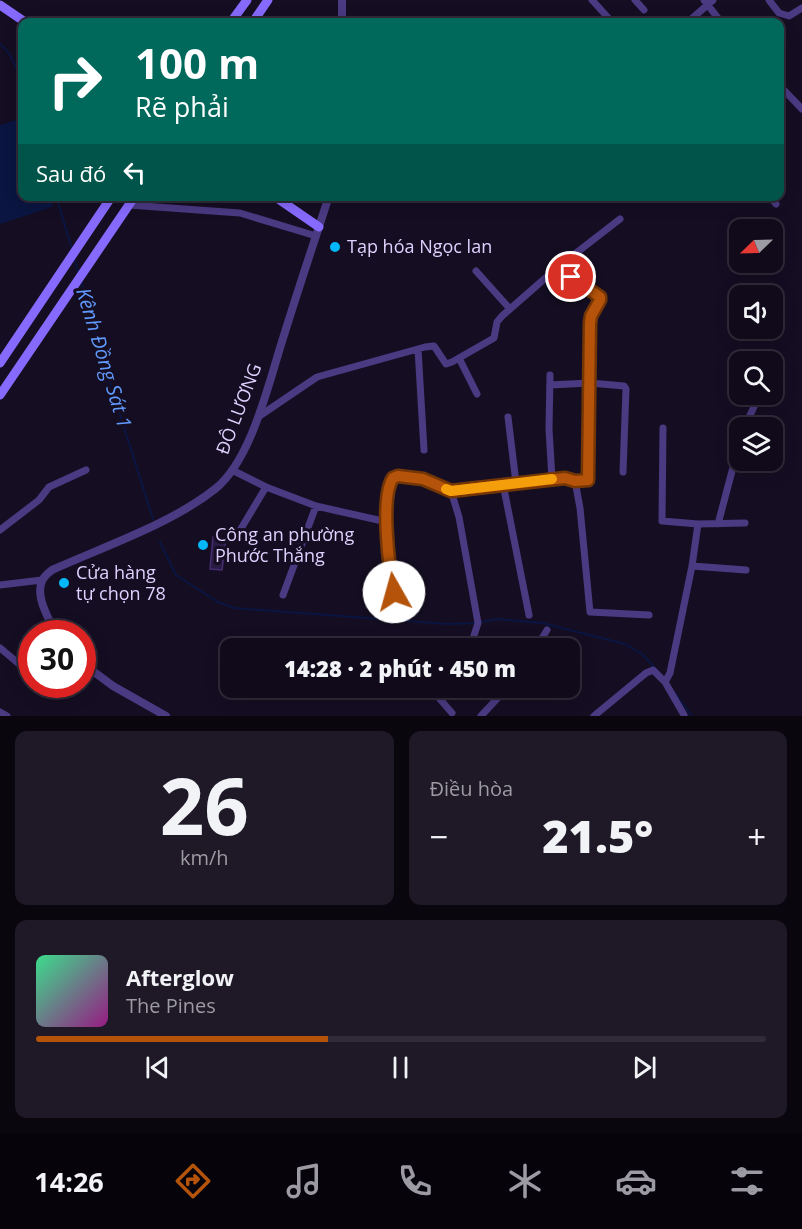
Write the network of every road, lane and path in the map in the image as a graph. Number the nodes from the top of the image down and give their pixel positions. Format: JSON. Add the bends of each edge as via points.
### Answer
{"nodes":[{"id":1,"x":247,"y":0,"type":"edge"},
{"id":2,"x":268,"y":0,"type":"edge"},
{"id":3,"x":342,"y":0,"type":"edge"},
{"id":4,"x":592,"y":0,"type":"edge"},
{"id":5,"x":635,"y":0,"type":"edge"},
{"id":6,"x":769,"y":0,"type":"edge"},
{"id":7,"x":708,"y":1,"type":"edge"},
{"id":8,"x":0,"y":5,"type":"edge"},
{"id":9,"x":802,"y":8,"type":"edge"},
{"id":10,"x":644,"y":10,"type":"dead end"},
{"id":11,"x":19,"y":18,"type":"edge"},
{"id":12,"x":234,"y":18,"type":"edge"},
{"id":13,"x":256,"y":18,"type":"edge"},
{"id":14,"x":342,"y":18,"type":"edge"},
{"id":15,"x":608,"y":18,"type":"edge"},
{"id":16,"x":692,"y":18,"type":"edge"},
{"id":17,"x":719,"y":18,"type":"edge"},
{"id":18,"x":784,"y":90,"type":"edge"},
{"id":19,"x":802,"y":109,"type":"edge"},
{"id":20,"x":109,"y":201,"type":"edge"},
{"id":21,"x":132,"y":201,"type":"edge"},
{"id":22,"x":280,"y":201,"type":"edge"},
{"id":23,"x":326,"y":201,"type":"edge"},
{"id":24,"x":773,"y":201,"type":"edge"},
{"id":25,"x":776,"y":204,"type":"dead end"},
{"id":26,"x":620,"y":219,"type":"dead end"},
{"id":27,"x":317,"y":232,"type":"junction"},
{"id":28,"x":558,"y":267,"type":"junction"},
{"id":29,"x":476,"y":271,"type":"dead end"},
{"id":30,"x":510,"y":309,"type":"junction"},
{"id":31,"x":418,"y":349,"type":"junction"},
{"id":32,"x":459,"y":358,"type":"junction"},
{"id":33,"x":0,"y":363,"type":"edge"},
{"id":34,"x":550,"y":375,"type":"dead end"},
{"id":35,"x":590,"y":383,"type":"junction"},
{"id":36,"x":550,"y":385,"type":"junction"},
{"id":37,"x":477,"y":394,"type":"dead end"},
{"id":38,"x":0,"y":395,"type":"edge"},
{"id":39,"x":258,"y":417,"type":"junction"},
{"id":40,"x":508,"y":417,"type":"dead end"},
{"id":41,"x":663,"y":428,"type":"dead end"},
{"id":42,"x":424,"y":450,"type":"dead end"},
{"id":43,"x":86,"y":470,"type":"dead end"},
{"id":44,"x":232,"y":470,"type":"junction"},
{"id":45,"x":732,"y":471,"type":"edge"},
{"id":46,"x":623,"y":472,"type":"dead end"},
{"id":47,"x":552,"y":479,"type":"junction"},
{"id":48,"x":575,"y":481,"type":"junction"},
{"id":49,"x":516,"y":483,"type":"junction"},
{"id":50,"x":503,"y":484,"type":"junction"},
{"id":51,"x":266,"y":487,"type":"junction"},
{"id":52,"x":451,"y":491,"type":"junction"},
{"id":53,"x":316,"y":506,"type":"junction"},
{"id":54,"x":387,"y":522,"type":"junction"},
{"id":55,"x":698,"y":524,"type":"junction"},
{"id":56,"x":718,"y":524,"type":"junction"},
{"id":57,"x":745,"y":524,"type":"dead end"},
{"id":58,"x":0,"y":530,"type":"edge"},
{"id":59,"x":236,"y":537,"type":"dead end"},
{"id":60,"x":692,"y":566,"type":"junction"},
{"id":61,"x":746,"y":570,"type":"dead end"},
{"id":62,"x":42,"y":580,"type":"junction"},
{"id":63,"x":0,"y":585,"type":"edge"},
{"id":64,"x":283,"y":595,"type":"dead end"},
{"id":65,"x":403,"y":596,"type":"dead end"},
{"id":66,"x":529,"y":615,"type":"dead end"},
{"id":67,"x":649,"y":615,"type":"dead end"},
{"id":68,"x":51,"y":620,"type":"edge"},
{"id":69,"x":547,"y":630,"type":"dead end"},
{"id":70,"x":473,"y":638,"type":"edge"},
{"id":71,"x":542,"y":638,"type":"edge"},
{"id":72,"x":0,"y":648,"type":"edge"},
{"id":73,"x":18,"y":663,"type":"edge"},
{"id":74,"x":96,"y":673,"type":"edge"},
{"id":75,"x":665,"y":682,"type":"junction"},
{"id":76,"x":439,"y":698,"type":"edge"},
{"id":77,"x":498,"y":698,"type":"edge"},
{"id":78,"x":0,"y":712,"type":"edge"},
{"id":79,"x":452,"y":713,"type":"dead end"},
{"id":80,"x":684,"y":715,"type":"edge"},
{"id":81,"x":7,"y":716,"type":"edge"},
{"id":82,"x":166,"y":716,"type":"edge"},
{"id":83,"x":481,"y":716,"type":"edge"},
{"id":84,"x":594,"y":716,"type":"edge"}],
"edges":[{"from":1,"to":12,"type":"main road"},
{"from":2,"to":13,"type":"main road"},
{"from":3,"to":14,"type":"street"},
{"from":4,"to":15,"type":"street"},
{"from":5,"to":10,"type":"street"},
{"from":6,"to":9,"type":"street","via":[[778,13],[789,16]]},
{"from":7,"to":16,"type":"street"},
{"from":7,"to":17,"type":"street"},
{"from":8,"to":11,"type":"main road"},
{"from":18,"to":19,"type":"street"},
{"from":20,"to":33,"type":"main road"},
{"from":21,"to":27,"type":"street","via":[[240,213]]},
{"from":21,"to":38,"type":"main road"},
{"from":22,"to":27,"type":"main road"},
{"from":23,"to":27,"type":"street","name":"ĐÔ LƯƠNG"},
{"from":24,"to":25,"type":"street"},
{"from":26,"to":28,"type":"street"},
{"from":27,"to":39,"type":"street","name":"ĐÔ LƯƠNG"},
{"from":28,"to":30,"type":"street"},
{"from":28,"to":35,"type":"street","via":[[600,298],[590,323]]},
{"from":29,"to":30,"type":"street"},
{"from":30,"to":32,"type":"street","via":[[497,322],[494,338]]},
{"from":31,"to":32,"type":"street","via":[[434,346],[446,364]]},
{"from":31,"to":39,"type":"street","via":[[317,377]]},
{"from":31,"to":42,"type":"street"},
{"from":32,"to":37,"type":"street"},
{"from":34,"to":36,"type":"street"},
{"from":35,"to":36,"type":"street"},
{"from":35,"to":46,"type":"street","via":[[626,387]]},
{"from":35,"to":48,"type":"street","via":[[589,477],[586,481]]},
{"from":36,"to":47,"type":"street"},
{"from":39,"to":44,"type":"street","name":"ĐÔ LƯƠNG"},
{"from":40,"to":49,"type":"street"},
{"from":41,"to":55,"type":"street","via":[[662,521]]},
{"from":43,"to":58,"type":"street","via":[[49,487],[39,500]]},
{"from":44,"to":51,"type":"street"},
{"from":44,"to":62,"type":"street","name":"ĐÔ LƯƠNG","via":[[218,487],[190,507],[52,570]]},
{"from":45,"to":56,"type":"street"},
{"from":47,"to":48,"type":"street"},
{"from":47,"to":49,"type":"street"},
{"from":48,"to":67,"type":"street","via":[[590,612]]},
{"from":49,"to":50,"type":"street"},
{"from":50,"to":52,"type":"street"},
{"from":50,"to":66,"type":"street"},
{"from":51,"to":53,"type":"street"},
{"from":51,"to":59,"type":"street"},
{"from":52,"to":54,"type":"street","via":[[423,479],[395,476],[386,496]]},
{"from":52,"to":70,"type":"street","via":[[478,623]]},
{"from":53,"to":54,"type":"street"},
{"from":53,"to":64,"type":"street"},
{"from":54,"to":65,"type":"street","via":[[394,592]]},
{"from":55,"to":56,"type":"street"},
{"from":55,"to":60,"type":"street"},
{"from":56,"to":57,"type":"street"},
{"from":60,"to":61,"type":"street"},
{"from":60,"to":75,"type":"street"},
{"from":62,"to":63,"type":"street"},
{"from":62,"to":68,"type":"street","via":[[41,596]]},
{"from":69,"to":71,"type":"street"},
{"from":72,"to":73,"type":"street"},
{"from":74,"to":82,"type":"street"},
{"from":75,"to":80,"type":"street"},
{"from":75,"to":84,"type":"street","via":[[650,671]]},
{"from":76,"to":79,"type":"street"},
{"from":77,"to":83,"type":"street"},
{"from":78,"to":81,"type":"street"}]}
